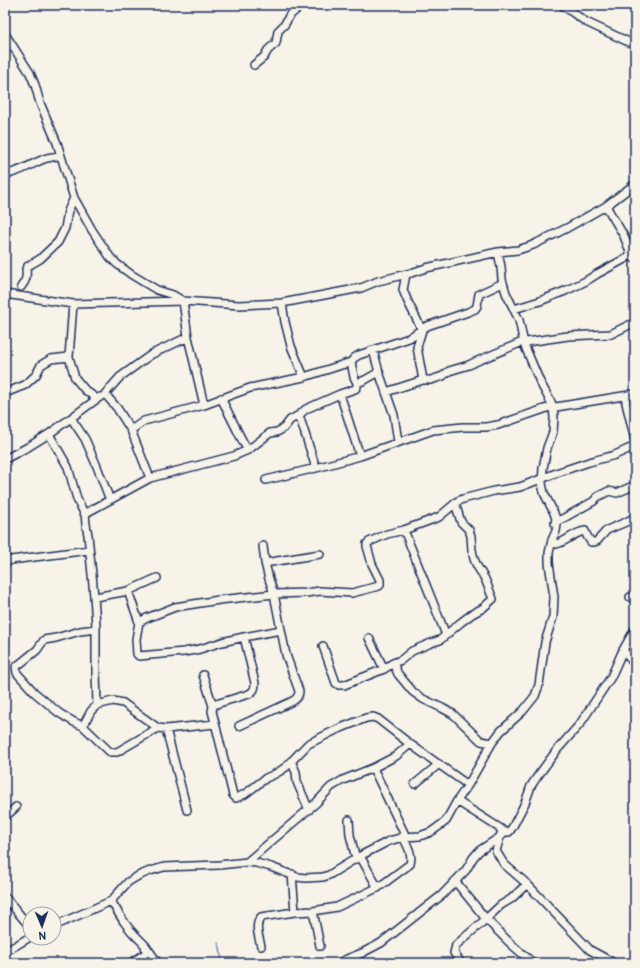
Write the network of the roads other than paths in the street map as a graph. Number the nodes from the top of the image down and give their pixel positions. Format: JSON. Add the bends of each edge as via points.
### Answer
{"nodes":[{"id":1,"x":302,"y":5,"type":"edge"},
{"id":2,"x":562,"y":5,"type":"edge"},
{"id":3,"x":5,"y":34,"type":"edge"},
{"id":4,"x":635,"y":45,"type":"edge"},
{"id":5,"x":254,"y":65,"type":"dead end"},
{"id":6,"x":60,"y":156,"type":"junction"},
{"id":7,"x":5,"y":174,"type":"edge"},
{"id":8,"x":635,"y":184,"type":"edge"},
{"id":9,"x":74,"y":198,"type":"junction"},
{"id":10,"x":606,"y":206,"type":"junction"},
{"id":11,"x":498,"y":252,"type":"junction"},
{"id":12,"x":634,"y":257,"type":"edge"},
{"id":13,"x":406,"y":274,"type":"junction"},
{"id":14,"x":503,"y":283,"type":"junction"},
{"id":15,"x":21,"y":287,"type":"dead end"},
{"id":16,"x":5,"y":294,"type":"edge"},
{"id":17,"x":183,"y":301,"type":"junction"},
{"id":18,"x":282,"y":303,"type":"junction"},
{"id":19,"x":73,"y":304,"type":"junction"},
{"id":20,"x":514,"y":309,"type":"junction"},
{"id":21,"x":635,"y":323,"type":"edge"},
{"id":22,"x":422,"y":330,"type":"junction"},
{"id":23,"x":188,"y":337,"type":"junction"},
{"id":24,"x":523,"y":342,"type":"junction"},
{"id":25,"x":373,"y":350,"type":"junction"},
{"id":26,"x":69,"y":357,"type":"junction"},
{"id":27,"x":351,"y":362,"type":"junction"},
{"id":28,"x":379,"y":372,"type":"junction"},
{"id":29,"x":304,"y":378,"type":"junction"},
{"id":30,"x":423,"y":380,"type":"junction"},
{"id":31,"x":357,"y":383,"type":"junction"},
{"id":32,"x":386,"y":392,"type":"junction"},
{"id":33,"x":5,"y":393,"type":"edge"},
{"id":34,"x":105,"y":394,"type":"junction"},
{"id":35,"x":340,"y":394,"type":"junction"},
{"id":36,"x":631,"y":395,"type":"edge"},
{"id":37,"x":222,"y":398,"type":"junction"},
{"id":38,"x":97,"y":399,"type":"junction"},
{"id":39,"x":204,"y":404,"type":"junction"},
{"id":40,"x":553,"y":406,"type":"junction"},
{"id":41,"x":299,"y":415,"type":"junction"},
{"id":42,"x":72,"y":418,"type":"junction"},
{"id":43,"x":131,"y":430,"type":"junction"},
{"id":44,"x":49,"y":434,"type":"junction"},
{"id":45,"x":635,"y":440,"type":"edge"},
{"id":46,"x":398,"y":442,"type":"junction"},
{"id":47,"x":635,"y":446,"type":"edge"},
{"id":48,"x":248,"y":450,"type":"junction"},
{"id":49,"x":360,"y":456,"type":"junction"},
{"id":50,"x":5,"y":459,"type":"edge"},
{"id":51,"x":316,"y":468,"type":"junction"},
{"id":52,"x":150,"y":478,"type":"junction"},
{"id":53,"x":543,"y":479,"type":"junction"},
{"id":54,"x":266,"y":480,"type":"dead end"},
{"id":55,"x":635,"y":485,"type":"edge"},
{"id":56,"x":110,"y":500,"type":"junction"},
{"id":57,"x":455,"y":503,"type":"junction"},
{"id":58,"x":85,"y":515,"type":"junction"},
{"id":59,"x":635,"y":516,"type":"edge"},
{"id":60,"x":555,"y":523,"type":"junction"},
{"id":61,"x":404,"y":530,"type":"junction"},
{"id":62,"x":552,"y":540,"type":"junction"},
{"id":63,"x":262,"y":546,"type":"dead end"},
{"id":64,"x":89,"y":550,"type":"junction"},
{"id":65,"x":320,"y":554,"type":"dead end"},
{"id":66,"x":5,"y":563,"type":"edge"},
{"id":67,"x":265,"y":563,"type":"junction"},
{"id":68,"x":157,"y":578,"type":"dead end"},
{"id":69,"x":128,"y":590,"type":"junction"},
{"id":70,"x":274,"y":594,"type":"junction"},
{"id":71,"x":95,"y":597,"type":"junction"},
{"id":72,"x":139,"y":622,"type":"junction"},
{"id":73,"x":96,"y":628,"type":"junction"},
{"id":74,"x":635,"y":629,"type":"edge"},
{"id":75,"x":281,"y":630,"type":"junction"},
{"id":76,"x":446,"y":635,"type":"junction"},
{"id":77,"x":244,"y":637,"type":"junction"},
{"id":78,"x":369,"y":638,"type":"dead end"},
{"id":79,"x":323,"y":646,"type":"dead end"},
{"id":80,"x":623,"y":650,"type":"junction"},
{"id":81,"x":393,"y":663,"type":"junction"},
{"id":82,"x":635,"y":665,"type":"edge"},
{"id":83,"x":384,"y":669,"type":"junction"},
{"id":84,"x":203,"y":675,"type":"dead end"},
{"id":85,"x":97,"y":705,"type":"junction"},
{"id":86,"x":214,"y":706,"type":"junction"},
{"id":87,"x":215,"y":724,"type":"junction"},
{"id":88,"x":84,"y":726,"type":"junction"},
{"id":89,"x":239,"y":726,"type":"dead end"},
{"id":90,"x":158,"y":728,"type":"junction"},
{"id":91,"x":166,"y":729,"type":"junction"},
{"id":92,"x":492,"y":743,"type":"junction"},
{"id":93,"x":410,"y":744,"type":"junction"},
{"id":94,"x":291,"y":761,"type":"junction"},
{"id":95,"x":439,"y":764,"type":"junction"},
{"id":96,"x":373,"y":768,"type":"junction"},
{"id":97,"x":415,"y":784,"type":"dead end"},
{"id":98,"x":468,"y":785,"type":"junction"},
{"id":99,"x":457,"y":801,"type":"junction"},
{"id":100,"x":16,"y":807,"type":"dead end"},
{"id":101,"x":187,"y":810,"type":"dead end"},
{"id":102,"x":309,"y":810,"type":"junction"},
{"id":103,"x":5,"y":817,"type":"edge"},
{"id":104,"x":349,"y":820,"type":"dead end"},
{"id":105,"x":502,"y":833,"type":"junction"},
{"id":106,"x":404,"y":837,"type":"junction"},
{"id":107,"x":358,"y":858,"type":"junction"},
{"id":108,"x":247,"y":862,"type":"junction"},
{"id":109,"x":292,"y":874,"type":"junction"},
{"id":110,"x":455,"y":881,"type":"junction"},
{"id":111,"x":527,"y":884,"type":"junction"},
{"id":112,"x":378,"y":888,"type":"junction"},
{"id":113,"x":5,"y":897,"type":"edge"},
{"id":114,"x":111,"y":901,"type":"junction"},
{"id":115,"x":313,"y":911,"type":"junction"},
{"id":116,"x":295,"y":912,"type":"junction"},
{"id":117,"x":22,"y":917,"type":"edge"},
{"id":118,"x":486,"y":919,"type":"junction"},
{"id":119,"x":62,"y":922,"type":"edge"},
{"id":120,"x":22,"y":942,"type":"edge"},
{"id":121,"x":145,"y":944,"type":"junction"},
{"id":122,"x":261,"y":946,"type":"dead end"},
{"id":123,"x":320,"y":946,"type":"dead end"},
{"id":124,"x":5,"y":952,"type":"edge"},
{"id":125,"x":131,"y":963,"type":"edge"},
{"id":126,"x":158,"y":963,"type":"edge"},
{"id":127,"x":339,"y":963,"type":"edge"},
{"id":128,"x":461,"y":963,"type":"edge"},
{"id":129,"x":533,"y":963,"type":"edge"},
{"id":130,"x":614,"y":963,"type":"edge"}],
"edges":[{"from":1,"to":5,"type":"street","via":[[289,16],[278,31],[276,43]]},
{"from":2,"to":4,"type":"street","via":[[586,22]]},
{"from":3,"to":6,"type":"street","via":[[30,73]]},
{"from":6,"to":7,"type":"street"},
{"from":6,"to":9,"type":"street"},
{"from":8,"to":10,"type":"street"},
{"from":9,"to":15,"type":"street","via":[[58,242],[40,259],[28,266],[27,276]]},
{"from":9,"to":17,"type":"street","via":[[92,230],[117,264],[157,290]]},
{"from":10,"to":11,"type":"street","via":[[533,245]]},
{"from":10,"to":12,"type":"street"},
{"from":11,"to":13,"type":"street"},
{"from":11,"to":14,"type":"street"},
{"from":12,"to":20,"type":"street","via":[[565,291]]},
{"from":13,"to":18,"type":"street","via":[[361,288]]},
{"from":13,"to":22,"type":"street","via":[[403,290]]},
{"from":14,"to":20,"type":"street"},
{"from":14,"to":22,"type":"street","via":[[479,294],[475,309]]},
{"from":16,"to":19,"type":"street"},
{"from":17,"to":18,"type":"street","via":[[239,306]]},
{"from":17,"to":19,"type":"street"},
{"from":17,"to":23,"type":"street"},
{"from":18,"to":29,"type":"street","via":[[291,346]]},
{"from":19,"to":26,"type":"street"},
{"from":20,"to":24,"type":"street"},
{"from":21,"to":24,"type":"street","via":[[612,334]]},
{"from":22,"to":25,"type":"street","via":[[409,338]]},
{"from":22,"to":30,"type":"street","via":[[417,347]]},
{"from":23,"to":34,"type":"street","via":[[152,354],[120,377]]},
{"from":23,"to":39,"type":"street"},
{"from":24,"to":30,"type":"street","via":[[443,376]]},
{"from":24,"to":40,"type":"street"},
{"from":25,"to":27,"type":"street","via":[[354,358]]},
{"from":25,"to":28,"type":"street"},
{"from":26,"to":33,"type":"street","via":[[51,360],[41,366],[36,375],[25,384]]},
{"from":26,"to":38,"type":"street","via":[[75,378]]},
{"from":27,"to":29,"type":"street"},
{"from":27,"to":31,"type":"street"},
{"from":28,"to":31,"type":"street"},
{"from":28,"to":32,"type":"street"},
{"from":29,"to":37,"type":"street","via":[[250,388]]},
{"from":30,"to":32,"type":"street"},
{"from":31,"to":35,"type":"street","via":[[355,389]]},
{"from":32,"to":46,"type":"street","via":[[394,415]]},
{"from":34,"to":38,"type":"street"},
{"from":34,"to":43,"type":"street"},
{"from":35,"to":41,"type":"street","via":[[306,409]]},
{"from":35,"to":49,"type":"street"},
{"from":36,"to":40,"type":"street"},
{"from":36,"to":45,"type":"street","via":[[626,398],[626,403]]},
{"from":37,"to":39,"type":"street"},
{"from":37,"to":48,"type":"street"},
{"from":38,"to":42,"type":"street"},
{"from":39,"to":43,"type":"street","via":[[144,422]]},
{"from":40,"to":46,"type":"street","via":[[498,425],[433,430]]},
{"from":40,"to":53,"type":"street","via":[[553,428],[543,468]]},
{"from":41,"to":48,"type":"street","via":[[290,420],[284,428],[270,433]]},
{"from":41,"to":51,"type":"street"},
{"from":42,"to":44,"type":"street"},
{"from":42,"to":56,"type":"street","via":[[85,439]]},
{"from":43,"to":52,"type":"street"},
{"from":44,"to":50,"type":"street"},
{"from":44,"to":58,"type":"street","via":[[68,467]]},
{"from":46,"to":49,"type":"street"},
{"from":47,"to":53,"type":"street"},
{"from":48,"to":52,"type":"street"},
{"from":49,"to":51,"type":"street"},
{"from":51,"to":54,"type":"street"},
{"from":52,"to":56,"type":"street"},
{"from":53,"to":57,"type":"street"},
{"from":53,"to":60,"type":"street","via":[[542,488],[554,513]]},
{"from":55,"to":60,"type":"street","via":[[617,493],[609,491],[597,496],[594,501]]},
{"from":56,"to":58,"type":"street"},
{"from":57,"to":61,"type":"street","via":[[439,517]]},
{"from":57,"to":76,"type":"street","via":[[461,522],[468,530],[474,559],[492,599]]},
{"from":58,"to":64,"type":"street"},
{"from":59,"to":62,"type":"street","via":[[607,530],[594,542],[585,531],[556,544]]},
{"from":60,"to":62,"type":"street","via":[[556,531]]},
{"from":61,"to":70,"type":"street","via":[[387,534],[366,546],[380,580],[379,586],[352,593],[320,591]]},
{"from":61,"to":76,"type":"street"},
{"from":62,"to":92,"type":"street","via":[[549,553],[554,608],[545,642],[539,685],[531,702]]},
{"from":63,"to":67,"type":"street"},
{"from":64,"to":66,"type":"street","via":[[11,560]]},
{"from":64,"to":71,"type":"street"},
{"from":65,"to":67,"type":"street"},
{"from":67,"to":70,"type":"street"},
{"from":68,"to":69,"type":"street"},
{"from":69,"to":71,"type":"street"},
{"from":69,"to":72,"type":"street"},
{"from":70,"to":72,"type":"street","via":[[175,607]]},
{"from":70,"to":75,"type":"street"},
{"from":71,"to":73,"type":"street"},
{"from":72,"to":77,"type":"street","via":[[136,639],[139,656],[192,651]]},
{"from":73,"to":85,"type":"street"},
{"from":73,"to":88,"type":"street","via":[[44,640],[16,670],[34,692],[54,709]]},
{"from":74,"to":80,"type":"street"},
{"from":75,"to":77,"type":"street"},
{"from":75,"to":89,"type":"street","via":[[286,655],[299,691],[298,697],[293,702]]},
{"from":76,"to":81,"type":"street"},
{"from":77,"to":86,"type":"street","via":[[256,683],[255,688],[248,694]]},
{"from":78,"to":83,"type":"street"},
{"from":79,"to":83,"type":"street","via":[[336,683],[339,685]]},
{"from":80,"to":82,"type":"street"},
{"from":80,"to":105,"type":"street","via":[[611,677],[580,724],[537,777],[512,828],[509,832]]},
{"from":81,"to":83,"type":"street"},
{"from":81,"to":92,"type":"street","via":[[396,671],[413,692],[453,714],[482,741]]},
{"from":84,"to":86,"type":"street"},
{"from":85,"to":88,"type":"street"},
{"from":85,"to":90,"type":"street","via":[[113,701],[123,703]]},
{"from":86,"to":87,"type":"street","via":[[212,711]]},
{"from":87,"to":91,"type":"street"},
{"from":87,"to":94,"type":"street","via":[[233,795],[236,798],[246,794]]},
{"from":88,"to":90,"type":"street","via":[[110,752],[117,752]]},
{"from":90,"to":91,"type":"street"},
{"from":91,"to":101,"type":"street"},
{"from":92,"to":98,"type":"street"},
{"from":93,"to":94,"type":"street","via":[[373,717],[336,730],[308,744]]},
{"from":93,"to":95,"type":"street"},
{"from":93,"to":96,"type":"street","via":[[396,756]]},
{"from":94,"to":102,"type":"street"},
{"from":95,"to":97,"type":"street"},
{"from":95,"to":98,"type":"street"},
{"from":96,"to":102,"type":"street","via":[[331,787]]},
{"from":96,"to":106,"type":"street"},
{"from":98,"to":99,"type":"street"},
{"from":99,"to":105,"type":"street","via":[[499,827]]},
{"from":99,"to":106,"type":"street","via":[[446,821],[438,828],[420,836]]},
{"from":100,"to":103,"type":"street"},
{"from":102,"to":108,"type":"street"},
{"from":104,"to":107,"type":"street","via":[[350,835]]},
{"from":105,"to":110,"type":"street","via":[[479,851]]},
{"from":105,"to":111,"type":"street","via":[[496,850],[504,864]]},
{"from":106,"to":107,"type":"street"},
{"from":106,"to":112,"type":"street","via":[[411,855],[410,864]]},
{"from":107,"to":109,"type":"street","via":[[323,877],[306,878]]},
{"from":107,"to":112,"type":"street"},
{"from":108,"to":109,"type":"street"},
{"from":108,"to":114,"type":"street","via":[[164,867],[150,871],[128,882]]},
{"from":109,"to":116,"type":"street"},
{"from":110,"to":118,"type":"street"},
{"from":110,"to":127,"type":"street","via":[[442,895],[381,943]]},
{"from":111,"to":118,"type":"street"},
{"from":111,"to":130,"type":"street","via":[[590,950]]},
{"from":112,"to":115,"type":"street","via":[[337,907]]},
{"from":113,"to":117,"type":"street"},
{"from":114,"to":119,"type":"street"},
{"from":114,"to":121,"type":"street","via":[[124,922]]},
{"from":115,"to":116,"type":"street"},
{"from":115,"to":123,"type":"street"},
{"from":116,"to":122,"type":"street","via":[[261,917],[258,922]]},
{"from":118,"to":128,"type":"street","via":[[456,945],[454,953]]},
{"from":118,"to":129,"type":"street"},
{"from":120,"to":124,"type":"street"},
{"from":121,"to":125,"type":"street","via":[[145,954]]},
{"from":121,"to":126,"type":"street"}]}
